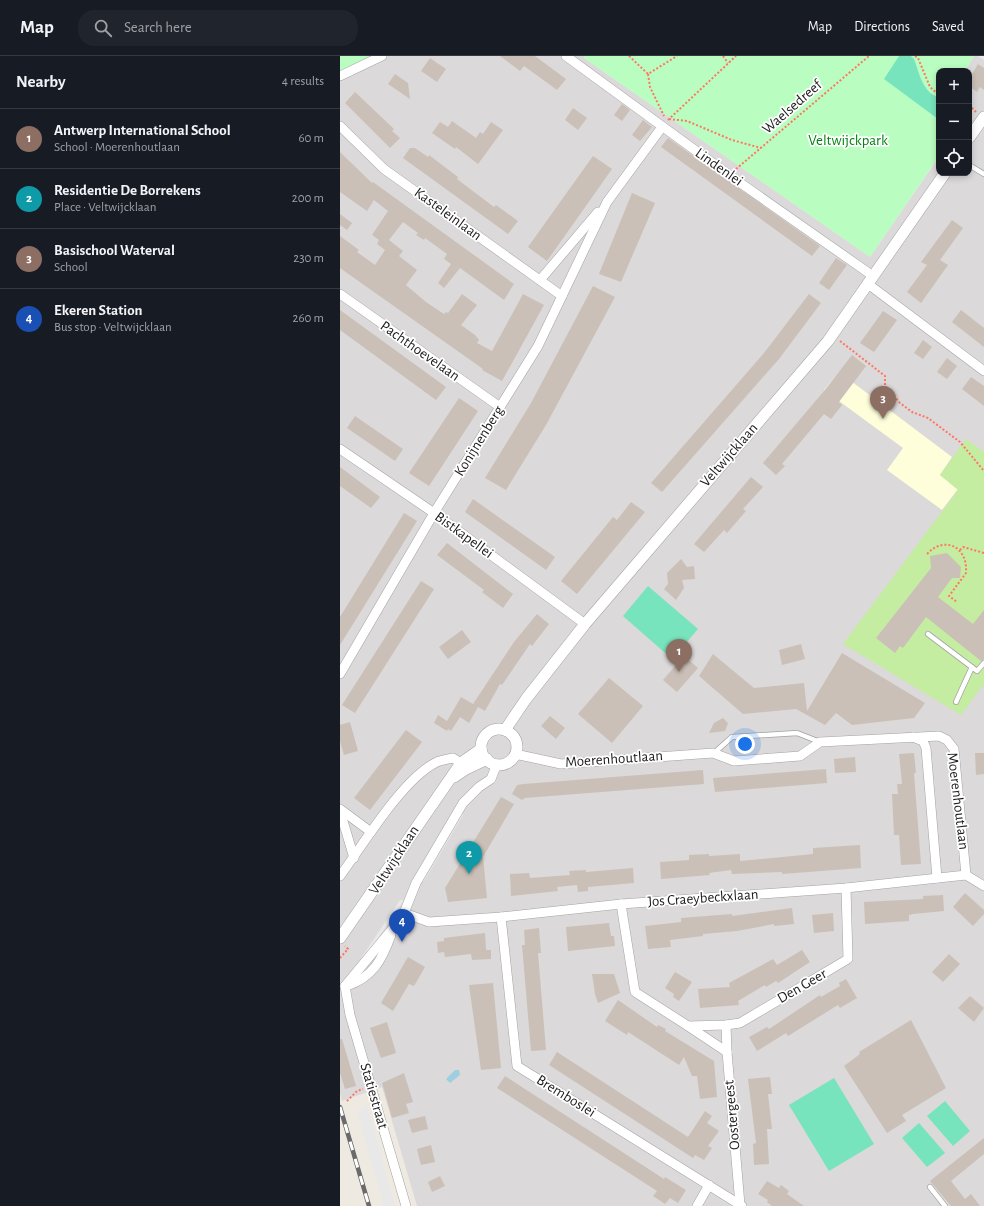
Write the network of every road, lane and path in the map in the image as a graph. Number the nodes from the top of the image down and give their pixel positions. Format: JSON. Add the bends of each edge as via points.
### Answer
{"nodes":[{"id":1,"x":382,"y":56,"type":"edge"},
{"id":2,"x":566,"y":56,"type":"edge"},
{"id":3,"x":629,"y":56,"type":"edge"},
{"id":4,"x":677,"y":56,"type":"edge"},
{"id":5,"x":723,"y":56,"type":"edge"},
{"id":6,"x":736,"y":56,"type":"edge"},
{"id":7,"x":869,"y":56,"type":"edge"},
{"id":8,"x":915,"y":56,"type":"edge"},
{"id":9,"x":728,"y":63,"type":"junction"},
{"id":10,"x":648,"y":74,"type":"junction"},
{"id":11,"x":340,"y":76,"type":"edge"},
{"id":12,"x":936,"y":92,"type":"edge"},
{"id":13,"x":984,"y":117,"type":"edge"},
{"id":14,"x":666,"y":122,"type":"junction"},
{"id":15,"x":340,"y":126,"type":"edge"},
{"id":16,"x":972,"y":134,"type":"edge"},
{"id":17,"x":761,"y":148,"type":"junction"},
{"id":18,"x":972,"y":167,"type":"edge"},
{"id":19,"x":984,"y":174,"type":"edge"},
{"id":20,"x":730,"y":175,"type":"junction"},
{"id":21,"x":943,"y":176,"type":"edge"},
{"id":22,"x":607,"y":202,"type":"junction"},
{"id":23,"x":540,"y":280,"type":"junction"},
{"id":24,"x":870,"y":280,"type":"junction"},
{"id":25,"x":340,"y":294,"type":"edge"},
{"id":26,"x":562,"y":296,"type":"junction"},
{"id":27,"x":832,"y":335,"type":"junction"},
{"id":28,"x":984,"y":370,"type":"edge"},
{"id":29,"x":500,"y":407,"type":"junction"},
{"id":30,"x":340,"y":449,"type":"edge"},
{"id":31,"x":984,"y":471,"type":"edge"},
{"id":32,"x":434,"y":512,"type":"junction"},
{"id":33,"x":960,"y":550,"type":"junction"},
{"id":34,"x":984,"y":553,"type":"edge"},
{"id":35,"x":926,"y":554,"type":"dead end"},
{"id":36,"x":957,"y":602,"type":"dead end"},
{"id":37,"x":585,"y":624,"type":"junction"},
{"id":38,"x":928,"y":634,"type":"dead end"},
{"id":39,"x":984,"y":663,"type":"edge"},
{"id":40,"x":972,"y":667,"type":"junction"},
{"id":41,"x":340,"y":674,"type":"edge"},
{"id":42,"x":956,"y":702,"type":"dead end"},
{"id":43,"x":505,"y":730,"type":"junction"},
{"id":44,"x":912,"y":736,"type":"junction"},
{"id":45,"x":820,"y":742,"type":"junction"},
{"id":46,"x":713,"y":753,"type":"junction"},
{"id":47,"x":484,"y":754,"type":"junction"},
{"id":48,"x":515,"y":754,"type":"junction"},
{"id":49,"x":461,"y":763,"type":"junction"},
{"id":50,"x":497,"y":764,"type":"junction"},
{"id":51,"x":448,"y":781,"type":"junction"},
{"id":52,"x":340,"y":810,"type":"edge"},
{"id":53,"x":371,"y":832,"type":"junction"},
{"id":54,"x":354,"y":858,"type":"junction"},
{"id":55,"x":966,"y":874,"type":"junction"},
{"id":56,"x":340,"y":876,"type":"edge"},
{"id":57,"x":937,"y":878,"type":"junction"},
{"id":58,"x":984,"y":886,"type":"edge"},
{"id":59,"x":846,"y":888,"type":"junction"},
{"id":60,"x":621,"y":904,"type":"junction"},
{"id":61,"x":404,"y":913,"type":"junction"},
{"id":62,"x":501,"y":917,"type":"junction"},
{"id":63,"x":340,"y":938,"type":"edge"},
{"id":64,"x":348,"y":949,"type":"dead end"},
{"id":65,"x":340,"y":958,"type":"edge"},
{"id":66,"x":343,"y":983,"type":"edge"},
{"id":67,"x":726,"y":1025,"type":"junction"},
{"id":68,"x":688,"y":1026,"type":"junction"},
{"id":69,"x":727,"y":1052,"type":"junction"},
{"id":70,"x":372,"y":1086,"type":"junction"},
{"id":71,"x":347,"y":1101,"type":"dead end"},
{"id":72,"x":709,"y":1185,"type":"junction"},
{"id":73,"x":930,"y":1187,"type":"dead end"},
{"id":74,"x":741,"y":1205,"type":"edge"},
{"id":75,"x":406,"y":1206,"type":"edge"},
{"id":76,"x":696,"y":1206,"type":"edge"},
{"id":77,"x":945,"y":1206,"type":"edge"}],
"edges":[{"from":1,"to":11,"type":"street"},
{"from":2,"to":14,"type":"street","name":"Lindenlei"},
{"from":3,"to":10,"type":"path"},
{"from":4,"to":10,"type":"path"},
{"from":5,"to":9,"type":"path"},
{"from":6,"to":9,"type":"path"},
{"from":7,"to":17,"type":"path","name":"Waelsedreef"},
{"from":8,"to":12,"type":"path","via":[[930,87]]},
{"from":9,"to":14,"type":"path"},
{"from":10,"to":14,"type":"path","via":[[655,99]]},
{"from":13,"to":16,"type":"street"},
{"from":14,"to":17,"type":"path","via":[[687,121],[732,140]]},
{"from":14,"to":20,"type":"street","name":"Lindenlei"},
{"from":14,"to":22,"type":"street","name":"Konijnenberg"},
{"from":15,"to":23,"type":"street","name":"Kasteleinlaan","via":[[384,169]]},
{"from":17,"to":20,"type":"path","name":"Waelsedreef"},
{"from":18,"to":19,"type":"lane"},
{"from":20,"to":24,"type":"street","name":"Lindenlei"},
{"from":21,"to":24,"type":"street","name":"Veltwijcklaan"},
{"from":22,"to":23,"type":"street","name":"Konijnenberg"},
{"from":22,"to":26,"type":"street","name":"Konijnenberg"},
{"from":23,"to":26,"type":"street","name":"Kasteleinlaan"},
{"from":24,"to":27,"type":"street","name":"Veltwijcklaan"},
{"from":24,"to":28,"type":"street","name":"Lindenlei"},
{"from":25,"to":29,"type":"street","name":"Pachthoevelaan"},
{"from":26,"to":29,"type":"street","name":"Konijnenberg","via":[[538,346]]},
{"from":27,"to":31,"type":"path","via":[[885,376],[885,386],[900,403],[912,412],[928,418],[960,442]]},
{"from":27,"to":37,"type":"street","name":"Veltwijcklaan"},
{"from":29,"to":32,"type":"street","name":"Konijnenberg"},
{"from":30,"to":32,"type":"street","name":"Bistkapellei"},
{"from":32,"to":37,"type":"street","name":"Bistkapellei"},
{"from":32,"to":41,"type":"street","name":"Konijnenberg"},
{"from":33,"to":34,"type":"path","via":[[963,547]]},
{"from":33,"to":35,"type":"path","via":[[945,544],[932,548]]},
{"from":33,"to":36,"type":"path","via":[[966,573],[949,596]]},
{"from":37,"to":43,"type":"street","name":"Veltwijcklaan"},
{"from":38,"to":40,"type":"lane"},
{"from":39,"to":40,"type":"lane","via":[[978,671]]},
{"from":40,"to":42,"type":"lane"},
{"from":43,"to":47,"type":"street","via":[[499,729],[487,734],[482,741]]},
{"from":43,"to":48,"type":"street","via":[[514,738],[517,746]]},
{"from":44,"to":45,"type":"street","name":"Moerenhoutlaan"},
{"from":44,"to":55,"type":"street","name":"Moerenhoutlaan","via":[[939,736],[947,740],[954,749]]},
{"from":44,"to":57,"type":"street","name":"Moerenhoutlaan","via":[[923,741],[926,748]]},
{"from":45,"to":46,"type":"street","name":"Moerenhoutlaan","via":[[800,756],[734,761]]},
{"from":45,"to":46,"type":"lane","name":"Moerenhoutlaan","via":[[797,732],[732,737]]},
{"from":46,"to":48,"type":"street","name":"Moerenhoutlaan","via":[[561,764]]},
{"from":47,"to":49,"type":"street","name":"Veltwijcklaan"},
{"from":47,"to":50,"type":"street"},
{"from":47,"to":51,"type":"street","name":"Veltwijcklaan"},
{"from":48,"to":50,"type":"street","via":[[510,761]]},
{"from":49,"to":51,"type":"street","name":"Veltwijcklaan"},
{"from":49,"to":53,"type":"street","via":[[453,758],[436,762],[423,770]]},
{"from":50,"to":61,"type":"street","name":"Veltwijcklaan","via":[[491,779],[463,803],[416,883]]},
{"from":51,"to":63,"type":"street","name":"Veltwijcklaan"},
{"from":52,"to":53,"type":"street"},
{"from":52,"to":54,"type":"street"},
{"from":53,"to":54,"type":"street"},
{"from":54,"to":56,"type":"street"},
{"from":55,"to":57,"type":"street","name":"Jos Craeybeckxlaan"},
{"from":55,"to":58,"type":"street"},
{"from":57,"to":59,"type":"street","name":"Jos Craeybeckxlaan"},
{"from":59,"to":60,"type":"street","name":"Jos Craeybeckxlaan"},
{"from":59,"to":67,"type":"street","name":"Den Geer","via":[[848,959],[740,1023]]},
{"from":60,"to":62,"type":"street","name":"Jos Craeybeckxlaan"},
{"from":60,"to":68,"type":"street","via":[[635,992]]},
{"from":61,"to":62,"type":"street","name":"Jos Craeybeckxlaan","via":[[429,922]]},
{"from":61,"to":66,"type":"street","name":"Veltwijcklaan","via":[[394,927],[378,964],[360,981]]},
{"from":62,"to":72,"type":"street","name":"Bremboslei","via":[[517,1066]]},
{"from":64,"to":65,"type":"path"},
{"from":66,"to":70,"type":"street","name":"Statiestraat"},
{"from":67,"to":68,"type":"street","name":"Den Geer"},
{"from":67,"to":69,"type":"street","name":"Oostergeest"},
{"from":68,"to":69,"type":"street"},
{"from":69,"to":74,"type":"street","name":"Oostergeest"},
{"from":70,"to":71,"type":"path","via":[[357,1091]]},
{"from":70,"to":75,"type":"street","name":"Statiestraat"},
{"from":72,"to":74,"type":"street","name":"Bremboslei"},
{"from":72,"to":76,"type":"street"},
{"from":73,"to":77,"type":"lane"}]}
